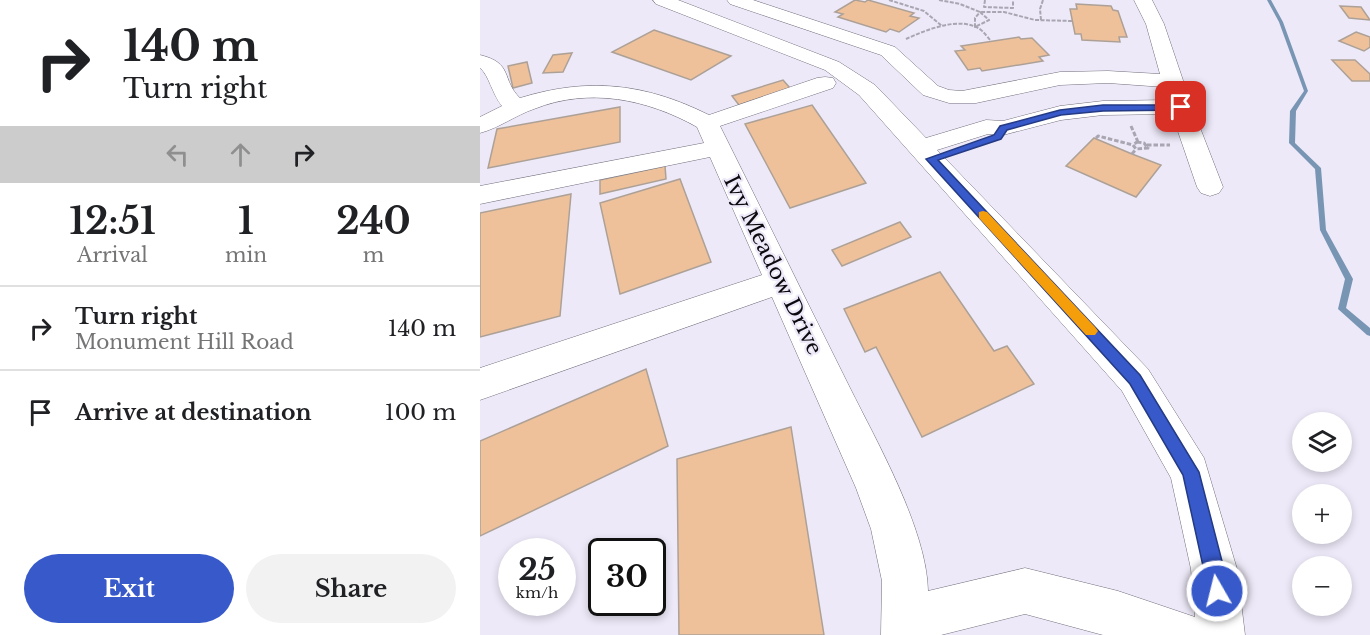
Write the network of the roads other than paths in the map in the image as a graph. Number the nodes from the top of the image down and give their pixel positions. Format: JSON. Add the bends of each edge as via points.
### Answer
{"nodes":[{"id":1,"x":662,"y":0,"type":"edge"},
{"id":2,"x":736,"y":0,"type":"edge"},
{"id":3,"x":1143,"y":0,"type":"edge"},
{"id":4,"x":814,"y":6,"type":"dead end"},
{"id":5,"x":796,"y":19,"type":"junction"},
{"id":6,"x":480,"y":62,"type":"edge"},
{"id":7,"x":1172,"y":81,"type":"junction"},
{"id":8,"x":825,"y":83,"type":"dead end"},
{"id":9,"x":1181,"y":107,"type":"junction"},
{"id":10,"x":518,"y":108,"type":"junction"},
{"id":11,"x":480,"y":126,"type":"edge"},
{"id":12,"x":712,"y":136,"type":"junction"},
{"id":13,"x":925,"y":153,"type":"junction"},
{"id":14,"x":1210,"y":187,"type":"dead end"},
{"id":15,"x":480,"y":195,"type":"edge"},
{"id":16,"x":782,"y":282,"type":"junction"},
{"id":17,"x":480,"y":384,"type":"edge"},
{"id":18,"x":905,"y":627,"type":"edge"},
{"id":19,"x":1180,"y":635,"type":"edge"},
{"id":20,"x":1221,"y":635,"type":"edge"}],
"edges":[{"from":1,"to":13,"type":"street","via":[[832,66],[867,90]]},
{"from":2,"to":5,"type":"street"},
{"from":3,"to":7,"type":"street","via":[[1155,24]]},
{"from":4,"to":5,"type":"street"},
{"from":5,"to":7,"type":"street","via":[[888,51],[927,87],[943,94],[969,96],[1044,80],[1113,77]]},
{"from":6,"to":10,"type":"street","via":[[492,66],[502,91]]},
{"from":7,"to":9,"type":"street"},
{"from":8,"to":12,"type":"street"},
{"from":9,"to":13,"type":"street","via":[[1060,112],[1003,128],[997,137],[977,137]]},
{"from":9,"to":14,"type":"street"},
{"from":10,"to":11,"type":"street"},
{"from":10,"to":12,"type":"street","via":[[575,91],[620,91],[691,113]]},
{"from":12,"to":15,"type":"street"},
{"from":12,"to":16,"type":"street","name":"Ivy Meadow Drive"},
{"from":13,"to":20,"type":"street","via":[[1135,380],[1190,472],[1214,569]]},
{"from":16,"to":17,"type":"street"},
{"from":16,"to":18,"type":"street","name":"Ivy Meadow Drive","via":[[893,530],[905,581]]},
{"from":18,"to":19,"type":"street","via":[[1025,591]]}]}
